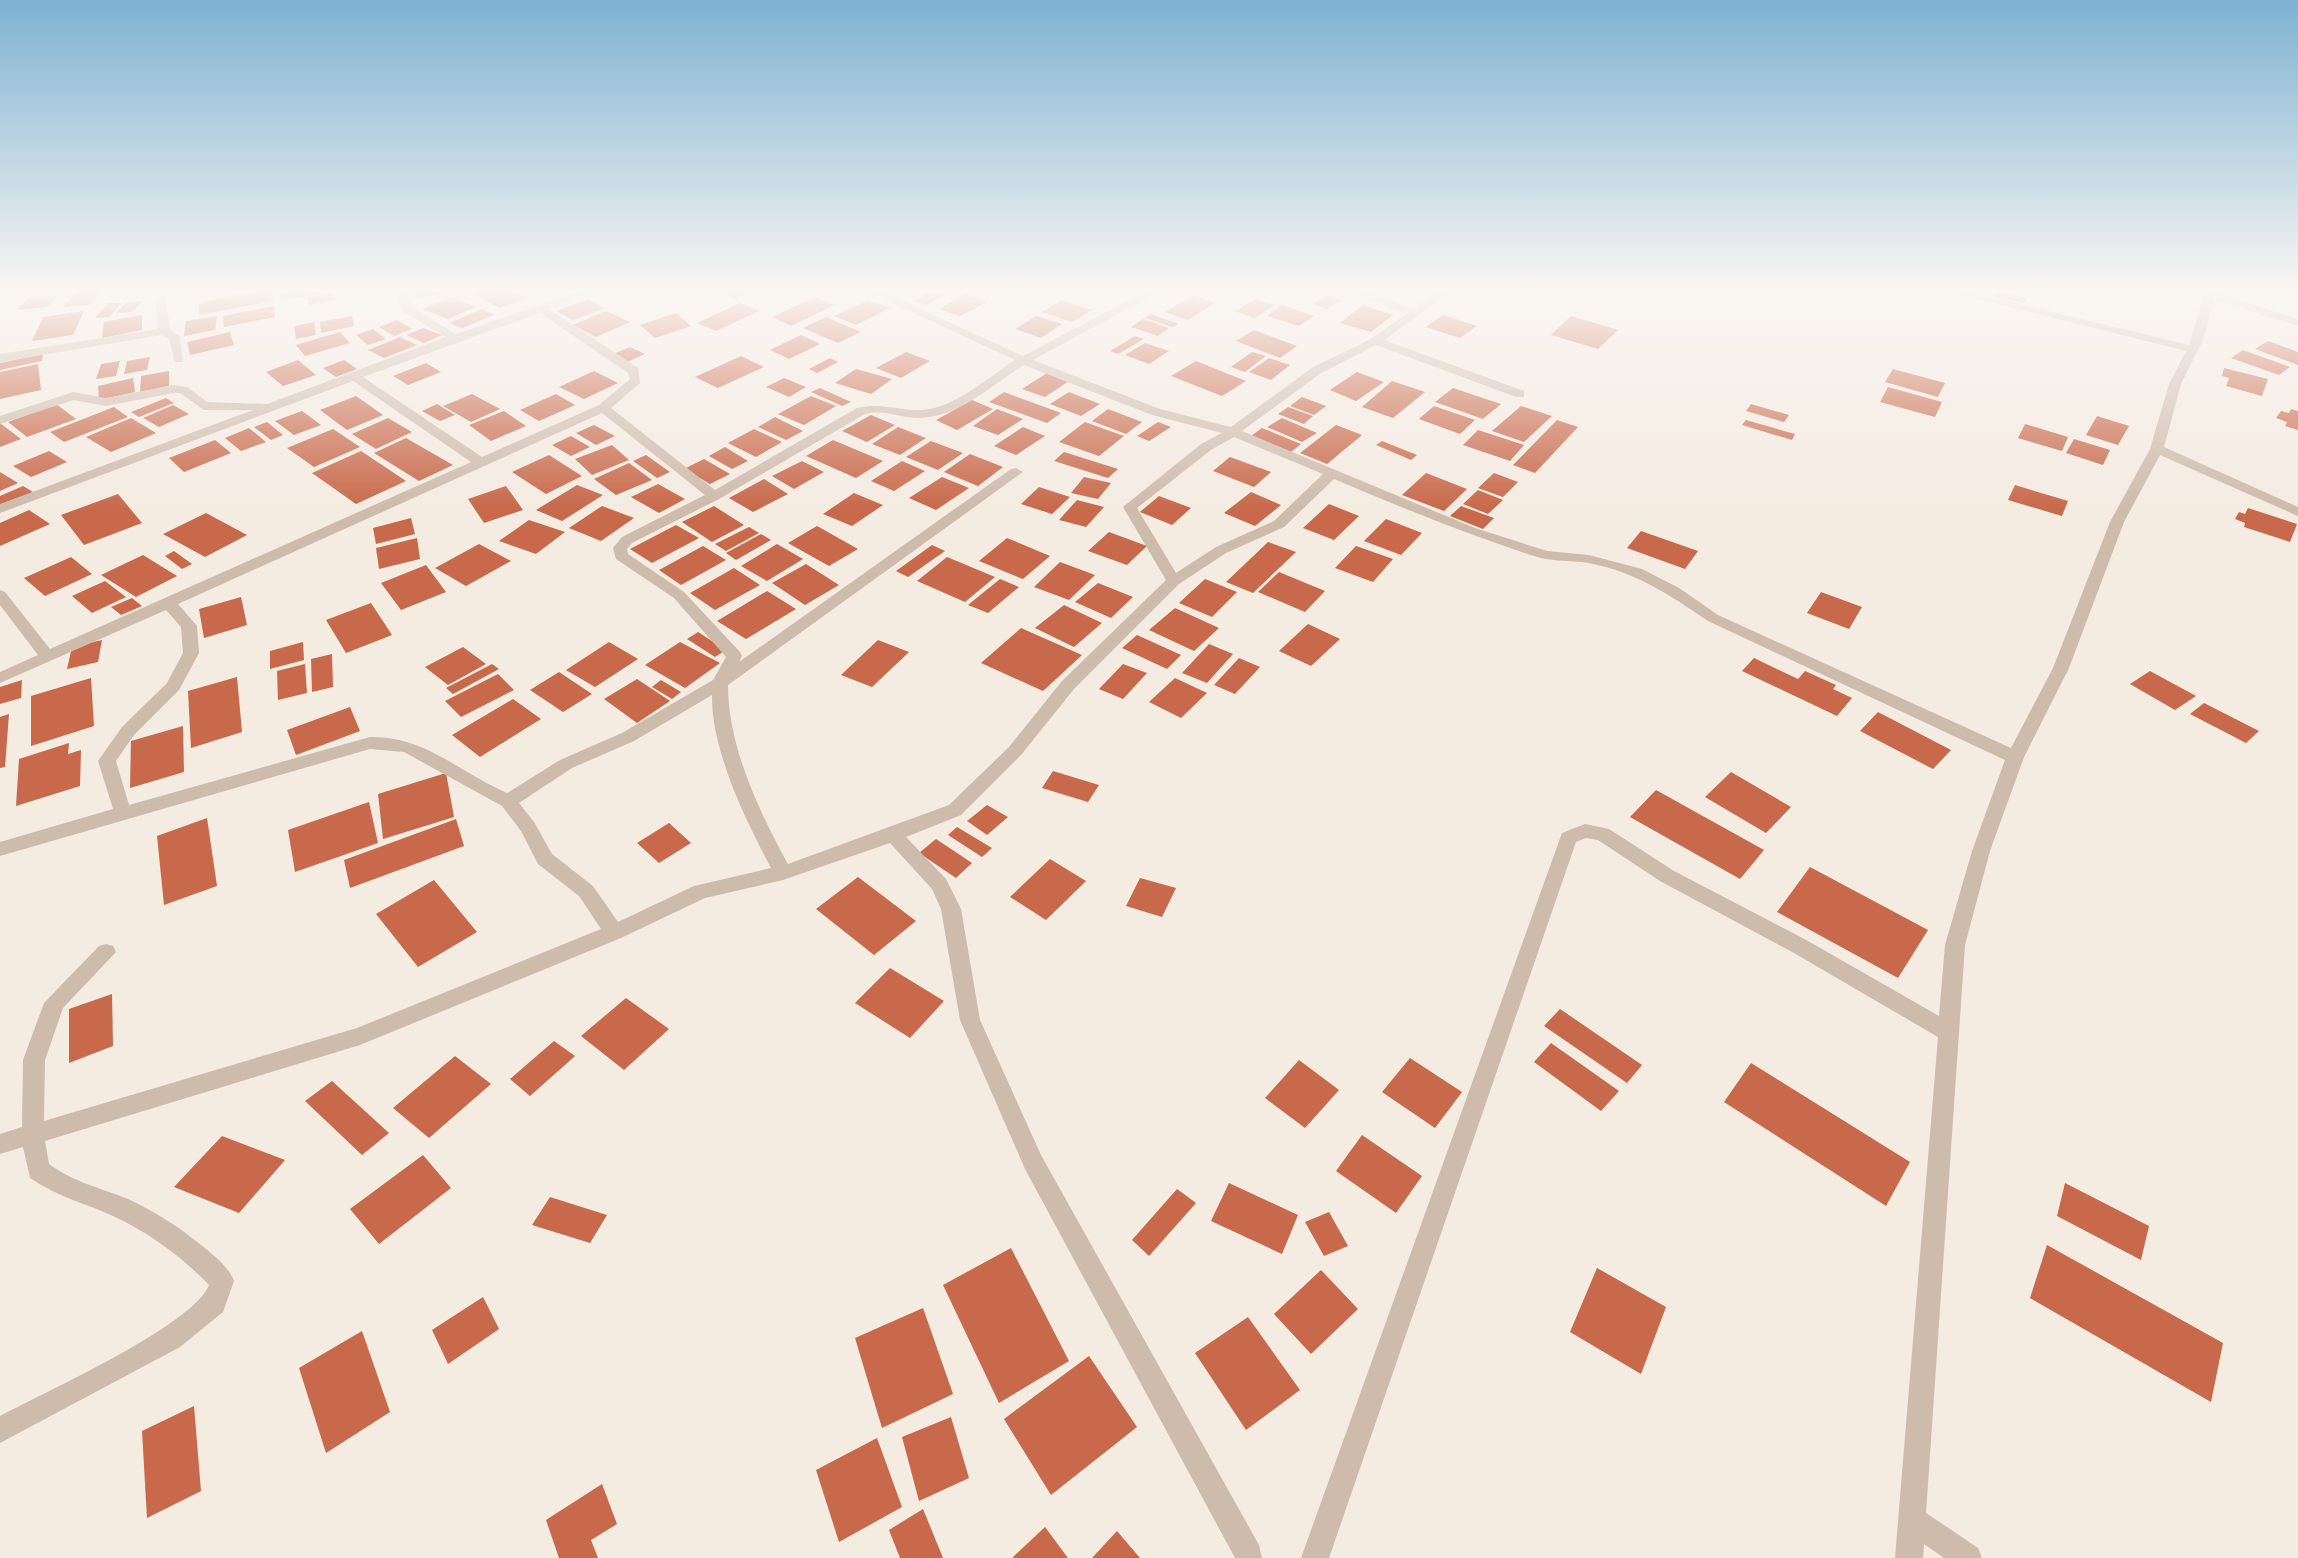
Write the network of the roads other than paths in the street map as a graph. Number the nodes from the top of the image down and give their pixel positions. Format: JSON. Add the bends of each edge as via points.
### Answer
{"nodes":[{"id":1,"x":387,"y":364,"type":"edge"},
{"id":2,"x":623,"y":364,"type":"edge"},
{"id":3,"x":1018,"y":364,"type":"edge"},
{"id":4,"x":1030,"y":364,"type":"edge"},
{"id":5,"x":1330,"y":364,"type":"edge"},
{"id":6,"x":1437,"y":364,"type":"edge"},
{"id":7,"x":2185,"y":364,"type":"edge"},
{"id":8,"x":354,"y":376,"type":"junction"},
{"id":9,"x":1520,"y":394,"type":"dead end"},
{"id":10,"x":271,"y":407,"type":"junction"},
{"id":11,"x":603,"y":408,"type":"junction"},
{"id":12,"x":0,"y":420,"type":"edge"},
{"id":13,"x":1233,"y":432,"type":"junction"},
{"id":14,"x":2157,"y":449,"type":"junction"},
{"id":15,"x":483,"y":464,"type":"junction"},
{"id":16,"x":1016,"y":472,"type":"dead end"},
{"id":17,"x":1330,"y":475,"type":"junction"},
{"id":18,"x":714,"y":496,"type":"junction"},
{"id":19,"x":0,"y":509,"type":"edge"},
{"id":20,"x":2298,"y":512,"type":"edge"},
{"id":21,"x":1174,"y":581,"type":"junction"},
{"id":22,"x":0,"y":596,"type":"edge"},
{"id":23,"x":169,"y":604,"type":"junction"},
{"id":24,"x":47,"y":656,"type":"junction"},
{"id":25,"x":0,"y":678,"type":"edge"},
{"id":26,"x":719,"y":684,"type":"junction"},
{"id":27,"x":2015,"y":757,"type":"junction"},
{"id":28,"x":508,"y":801,"type":"junction"},
{"id":29,"x":124,"y":813,"type":"junction"},
{"id":30,"x":893,"y":835,"type":"junction"},
{"id":31,"x":0,"y":849,"type":"edge"},
{"id":32,"x":783,"y":873,"type":"junction"},
{"id":33,"x":614,"y":932,"type":"junction"},
{"id":34,"x":106,"y":952,"type":"dead end"},
{"id":35,"x":1948,"y":1032,"type":"junction"},
{"id":36,"x":33,"y":1136,"type":"junction"},
{"id":37,"x":0,"y":1144,"type":"edge"},
{"id":38,"x":0,"y":1430,"type":"edge"},
{"id":39,"x":1911,"y":1519,"type":"junction"},
{"id":40,"x":1252,"y":1557,"type":"edge"},
{"id":41,"x":1315,"y":1558,"type":"edge"},
{"id":42,"x":1909,"y":1558,"type":"edge"},
{"id":43,"x":1968,"y":1558,"type":"edge"}],
"edges":[{"from":1,"to":8,"type":"street"},
{"from":2,"to":11,"type":"street","via":[[634,371],[636,380]]},
{"from":3,"to":18,"type":"street","via":[[927,413],[875,406],[860,411]]},
{"from":4,"to":13,"type":"street","via":[[1158,413]]},
{"from":5,"to":13,"type":"street"},
{"from":6,"to":9,"type":"street"},
{"from":7,"to":14,"type":"street"},
{"from":8,"to":10,"type":"street"},
{"from":8,"to":15,"type":"street"},
{"from":10,"to":12,"type":"street","via":[[204,406],[183,390],[174,389],[106,402],[73,396]]},
{"from":10,"to":19,"type":"street"},
{"from":11,"to":15,"type":"street"},
{"from":11,"to":18,"type":"street"},
{"from":13,"to":17,"type":"street"},
{"from":13,"to":21,"type":"street","via":[[1206,447],[1130,507]]},
{"from":14,"to":20,"type":"street"},
{"from":14,"to":27,"type":"street","via":[[2117,522],[2061,668]]},
{"from":15,"to":23,"type":"street"},
{"from":16,"to":26,"type":"street"},
{"from":17,"to":21,"type":"street","via":[[1279,524],[1221,550]]},
{"from":17,"to":27,"type":"street","via":[[1532,551],[1637,572],[1713,618]]},
{"from":18,"to":26,"type":"street","via":[[627,540],[620,548],[621,556],[680,595],[734,656]]},
{"from":21,"to":30,"type":"street","via":[[1068,685],[1015,751],[955,810]]},
{"from":22,"to":24,"type":"street"},
{"from":23,"to":24,"type":"street"},
{"from":23,"to":29,"type":"street","via":[[189,626],[191,653],[173,686],[128,731],[107,761]]},
{"from":24,"to":25,"type":"street"},
{"from":26,"to":28,"type":"street","via":[[628,737],[566,764]]},
{"from":26,"to":32,"type":"street","via":[[723,733],[761,834]]},
{"from":27,"to":35,"type":"street","via":[[1981,851],[1955,945]]},
{"from":28,"to":29,"type":"street","via":[[423,754],[398,744],[370,743]]},
{"from":28,"to":33,"type":"street","via":[[545,859],[586,891]]},
{"from":29,"to":31,"type":"street"},
{"from":30,"to":32,"type":"street"},
{"from":30,"to":40,"type":"street","via":[[939,884],[951,909],[970,1020],[1033,1162]]},
{"from":32,"to":33,"type":"street","via":[[701,891]]},
{"from":33,"to":36,"type":"street","via":[[359,1036]]},
{"from":34,"to":36,"type":"street","via":[[54,1003],[34,1060]]},
{"from":35,"to":39,"type":"street"},
{"from":35,"to":41,"type":"street","via":[[1667,876],[1603,834],[1585,831],[1568,838]]},
{"from":36,"to":37,"type":"street"},
{"from":36,"to":38,"type":"street","via":[[38,1170],[61,1188],[121,1208],[196,1254],[222,1281],[214,1303],[172,1338]]},
{"from":39,"to":42,"type":"street"},
{"from":39,"to":43,"type":"street"}]}
